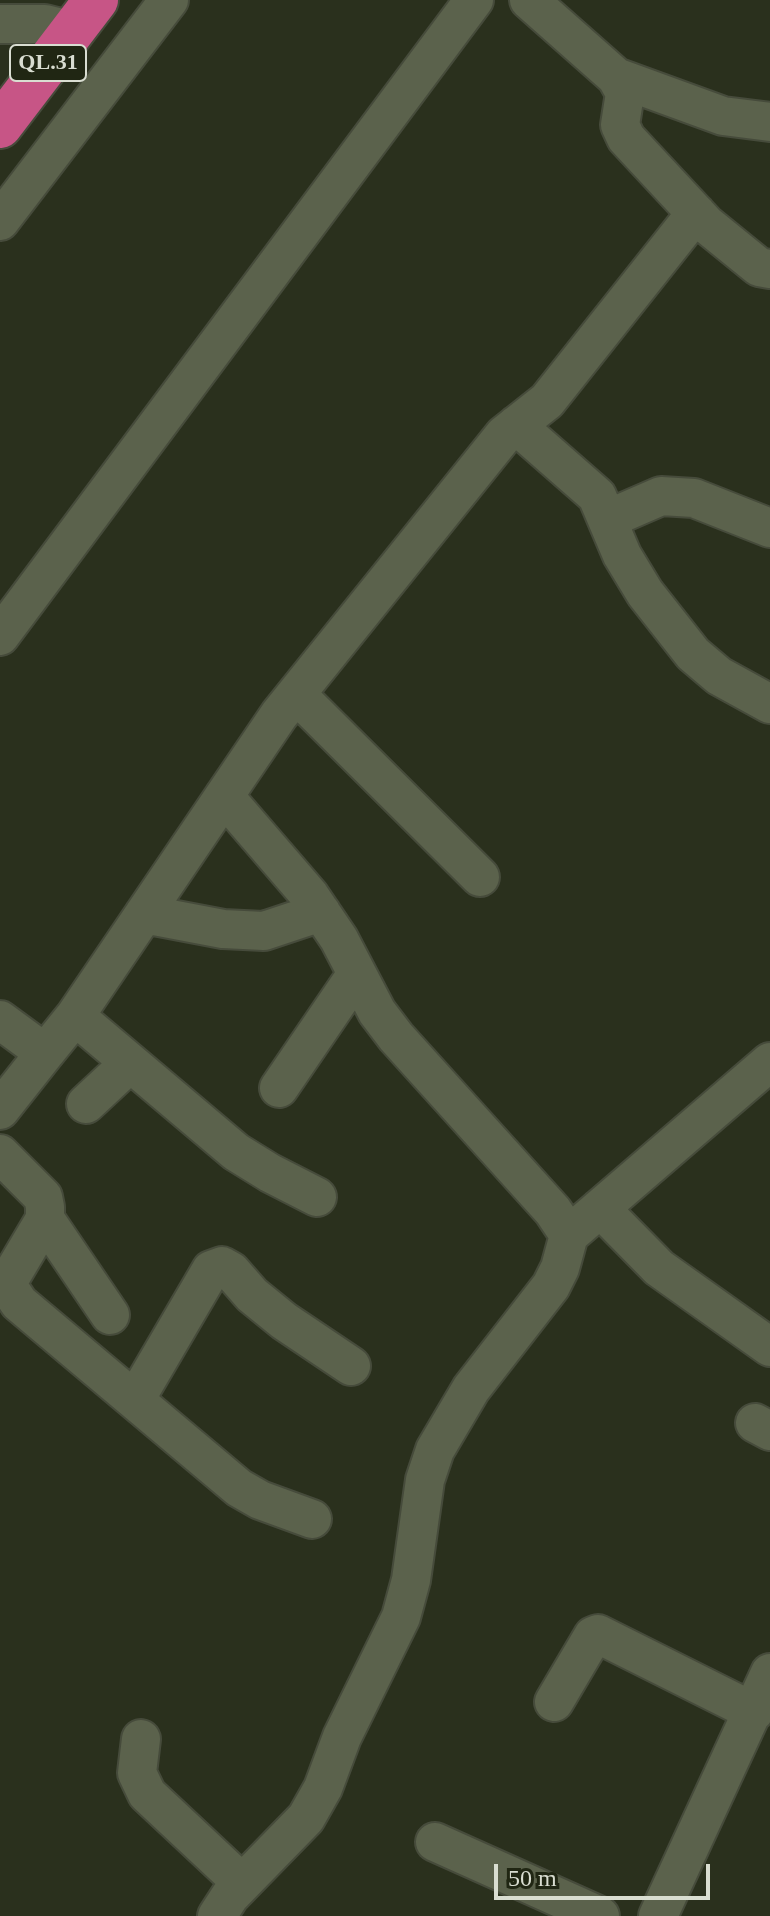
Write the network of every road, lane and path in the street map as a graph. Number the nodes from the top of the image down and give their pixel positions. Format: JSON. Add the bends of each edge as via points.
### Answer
{"nodes":[{"id":1,"x":169,"y":0,"type":"edge"},
{"id":2,"x":474,"y":0,"type":"edge"},
{"id":3,"x":529,"y":0,"type":"edge"},
{"id":4,"x":85,"y":15,"type":"edge"},
{"id":5,"x":0,"y":24,"type":"edge"},
{"id":6,"x":616,"y":77,"type":"junction"},
{"id":7,"x":770,"y":122,"type":"edge"},
{"id":8,"x":0,"y":126,"type":"edge"},
{"id":9,"x":696,"y":213,"type":"junction"},
{"id":10,"x":0,"y":221,"type":"edge"},
{"id":11,"x":770,"y":269,"type":"edge"},
{"id":12,"x":516,"y":425,"type":"junction"},
{"id":13,"x":608,"y":519,"type":"junction"},
{"id":14,"x":770,"y":528,"type":"edge"},
{"id":15,"x":0,"y":636,"type":"edge"},
{"id":16,"x":296,"y":694,"type":"junction"},
{"id":17,"x":770,"y":704,"type":"edge"},
{"id":18,"x":224,"y":796,"type":"junction"},
{"id":19,"x":480,"y":877,"type":"dead end"},
{"id":20,"x":321,"y":912,"type":"junction"},
{"id":21,"x":144,"y":914,"type":"junction"},
{"id":22,"x":356,"y":975,"type":"junction"},
{"id":23,"x":75,"y":1016,"type":"junction"},
{"id":24,"x":0,"y":1020,"type":"edge"},
{"id":25,"x":45,"y":1053,"type":"junction"},
{"id":26,"x":770,"y":1062,"type":"edge"},
{"id":27,"x":130,"y":1063,"type":"junction"},
{"id":28,"x":279,"y":1088,"type":"dead end"},
{"id":29,"x":86,"y":1104,"type":"dead end"},
{"id":30,"x":0,"y":1110,"type":"edge"},
{"id":31,"x":0,"y":1154,"type":"edge"},
{"id":32,"x":317,"y":1197,"type":"dead end"},
{"id":33,"x":600,"y":1208,"type":"junction"},
{"id":34,"x":45,"y":1219,"type":"junction"},
{"id":35,"x":569,"y":1235,"type":"junction"},
{"id":36,"x":110,"y":1315,"type":"dead end"},
{"id":37,"x":770,"y":1347,"type":"edge"},
{"id":38,"x":351,"y":1366,"type":"dead end"},
{"id":39,"x":135,"y":1400,"type":"junction"},
{"id":40,"x":312,"y":1519,"type":"dead end"},
{"id":41,"x":770,"y":1673,"type":"edge"},
{"id":42,"x":554,"y":1702,"type":"dead end"},
{"id":43,"x":754,"y":1712,"type":"junction"},
{"id":44,"x":141,"y":1739,"type":"dead end"},
{"id":45,"x":435,"y":1842,"type":"dead end"},
{"id":46,"x":242,"y":1883,"type":"junction"},
{"id":47,"x":217,"y":1916,"type":"edge"},
{"id":48,"x":600,"y":1916,"type":"edge"},
{"id":49,"x":658,"y":1916,"type":"edge"}],
"edges":[{"from":1,"to":10,"type":"street"},
{"from":2,"to":15,"type":"street"},
{"from":3,"to":6,"type":"street"},
{"from":4,"to":5,"type":"street","via":[[45,24]]},
{"from":4,"to":8,"type":"highway","number":"QL.31"},
{"from":6,"to":7,"type":"street","via":[[723,116]]},
{"from":6,"to":9,"type":"street","via":[[625,93],[620,125],[626,138]]},
{"from":9,"to":11,"type":"street","via":[[759,267]]},
{"from":9,"to":12,"type":"street","via":[[547,401]]},
{"from":12,"to":13,"type":"street","via":[[597,496]]},
{"from":12,"to":16,"type":"street"},
{"from":13,"to":14,"type":"street","via":[[661,496],[694,498]]},
{"from":13,"to":17,"type":"street","via":[[645,593],[693,654],[719,676]]},
{"from":16,"to":18,"type":"street"},
{"from":16,"to":19,"type":"street"},
{"from":18,"to":20,"type":"street"},
{"from":18,"to":21,"type":"street"},
{"from":20,"to":21,"type":"street","via":[[264,931]]},
{"from":20,"to":22,"type":"street"},
{"from":21,"to":23,"type":"street"},
{"from":22,"to":28,"type":"street"},
{"from":22,"to":35,"type":"street","via":[[396,1037]]},
{"from":23,"to":25,"type":"street"},
{"from":23,"to":27,"type":"street"},
{"from":24,"to":25,"type":"street"},
{"from":25,"to":30,"type":"street"},
{"from":26,"to":33,"type":"street"},
{"from":27,"to":29,"type":"street"},
{"from":27,"to":32,"type":"street","via":[[236,1152]]},
{"from":31,"to":34,"type":"street","via":[[43,1197]]},
{"from":33,"to":35,"type":"street"},
{"from":33,"to":37,"type":"street","via":[[659,1268]]},
{"from":34,"to":36,"type":"street"},
{"from":34,"to":39,"type":"street","via":[[9,1288],[19,1303]]},
{"from":35,"to":46,"type":"street","via":[[551,1286],[471,1389],[435,1450],[401,1617],[323,1788],[306,1818]]},
{"from":38,"to":39,"type":"street","via":[[284,1321],[222,1266],[211,1270]]},
{"from":39,"to":40,"type":"street","via":[[239,1488]]},
{"from":41,"to":43,"type":"street"},
{"from":42,"to":43,"type":"street","via":[[598,1634]]},
{"from":43,"to":49,"type":"street"},
{"from":44,"to":46,"type":"street","via":[[137,1773],[147,1794]]},
{"from":45,"to":48,"type":"street"},
{"from":46,"to":47,"type":"street"}]}
